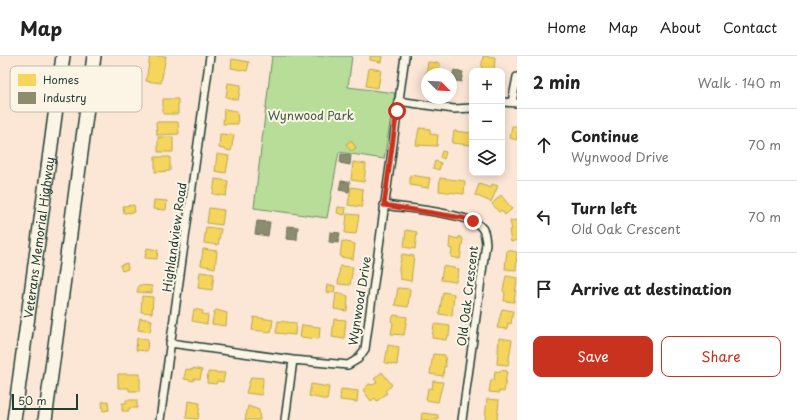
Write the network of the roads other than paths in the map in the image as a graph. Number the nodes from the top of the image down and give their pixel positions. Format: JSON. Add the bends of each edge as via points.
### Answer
{"nodes":[{"id":1,"x":63,"y":56,"type":"edge"},
{"id":2,"x":94,"y":56,"type":"edge"},
{"id":3,"x":210,"y":56,"type":"edge"},
{"id":4,"x":405,"y":56,"type":"edge"},
{"id":5,"x":62,"y":66,"type":"edge"},
{"id":6,"x":93,"y":66,"type":"edge"},
{"id":7,"x":517,"y":77,"type":"edge"},
{"id":8,"x":398,"y":101,"type":"junction"},
{"id":9,"x":514,"y":102,"type":"edge"},
{"id":10,"x":469,"y":108,"type":"edge"},
{"id":11,"x":55,"y":112,"type":"edge"},
{"id":12,"x":86,"y":112,"type":"edge"},
{"id":13,"x":384,"y":205,"type":"junction"},
{"id":14,"x":170,"y":343,"type":"junction"},
{"id":15,"x":293,"y":360,"type":"junction"},
{"id":16,"x":14,"y":420,"type":"edge"},
{"id":17,"x":45,"y":420,"type":"edge"},
{"id":18,"x":160,"y":420,"type":"edge"},
{"id":19,"x":284,"y":420,"type":"edge"},
{"id":20,"x":462,"y":420,"type":"edge"}],
"edges":[{"from":1,"to":5,"type":"highway","name":"Veterans Memorial Highway"},
{"from":2,"to":6,"type":"highway"},
{"from":3,"to":14,"type":"street","name":"Highlandview Road"},
{"from":4,"to":8,"type":"street","name":"Wynwood Drive"},
{"from":7,"to":9,"type":"street"},
{"from":8,"to":10,"type":"street","via":[[454,109]]},
{"from":8,"to":13,"type":"street","name":"Wynwood Drive"},
{"from":11,"to":16,"type":"highway","name":"Veterans Memorial Highway"},
{"from":12,"to":17,"type":"highway"},
{"from":13,"to":15,"type":"street","name":"Wynwood Drive","via":[[364,349],[358,359],[348,365]]},
{"from":13,"to":20,"type":"street","name":"Old Oak Crescent","via":[[463,218],[480,226],[484,233],[486,242]]},
{"from":14,"to":15,"type":"street","name":"Wynwood Drive"},
{"from":14,"to":18,"type":"street","name":"Highlandview Road"},
{"from":15,"to":19,"type":"street"}]}
